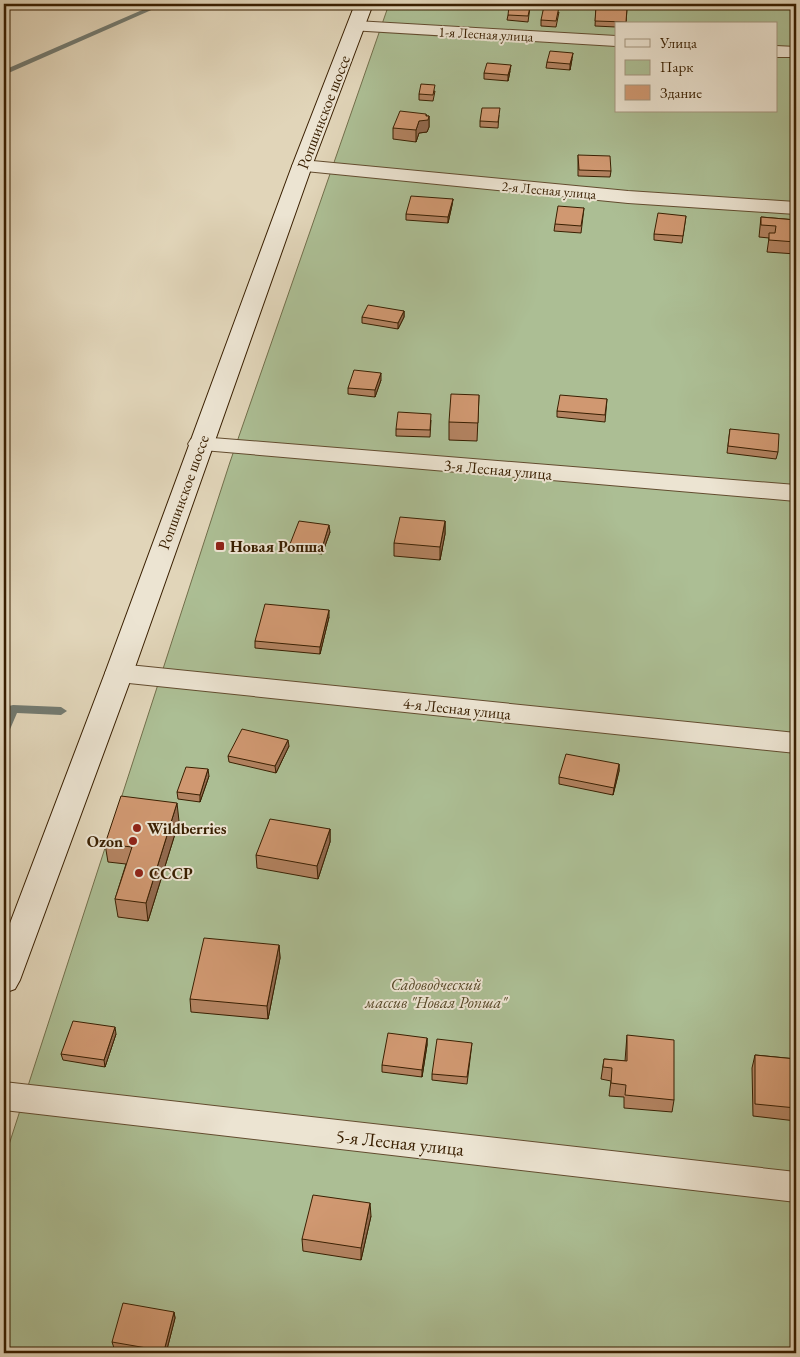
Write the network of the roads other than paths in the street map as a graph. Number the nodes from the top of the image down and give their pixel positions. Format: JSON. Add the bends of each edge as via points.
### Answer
{"nodes":[{"id":1,"x":360,"y":15,"type":"edge"},
{"id":2,"x":615,"y":42,"type":"edge"},
{"id":3,"x":778,"y":51,"type":"edge"},
{"id":4,"x":796,"y":52,"type":"edge"},
{"id":5,"x":302,"y":166,"type":"junction"},
{"id":6,"x":796,"y":208,"type":"edge"},
{"id":7,"x":200,"y":444,"type":"junction"},
{"id":8,"x":796,"y":493,"type":"edge"},
{"id":9,"x":118,"y":672,"type":"junction"},
{"id":10,"x":796,"y":744,"type":"edge"},
{"id":11,"x":4,"y":980,"type":"edge"},
{"id":12,"x":4,"y":1096,"type":"edge"},
{"id":13,"x":796,"y":1187,"type":"edge"}],
"edges":[{"from":1,"to":2,"type":"street","name":"1-я Лесная улица"},
{"from":1,"to":5,"type":"street","name":"Ропшинское шоссе"},
{"from":3,"to":4,"type":"street"},
{"from":5,"to":6,"type":"street","name":"2-я Лесная улица","via":[[628,197]]},
{"from":5,"to":7,"type":"street","name":"Ропшинское шоссе"},
{"from":7,"to":8,"type":"street","name":"3-я Лесная улица"},
{"from":7,"to":9,"type":"street","name":"Ропшинское шоссе"},
{"from":9,"to":10,"type":"street","name":"4-я Лесная улица"},
{"from":9,"to":11,"type":"street","name":"Ропшинское шоссе"},
{"from":12,"to":13,"type":"street","name":"5-я Лесная улица"}]}
